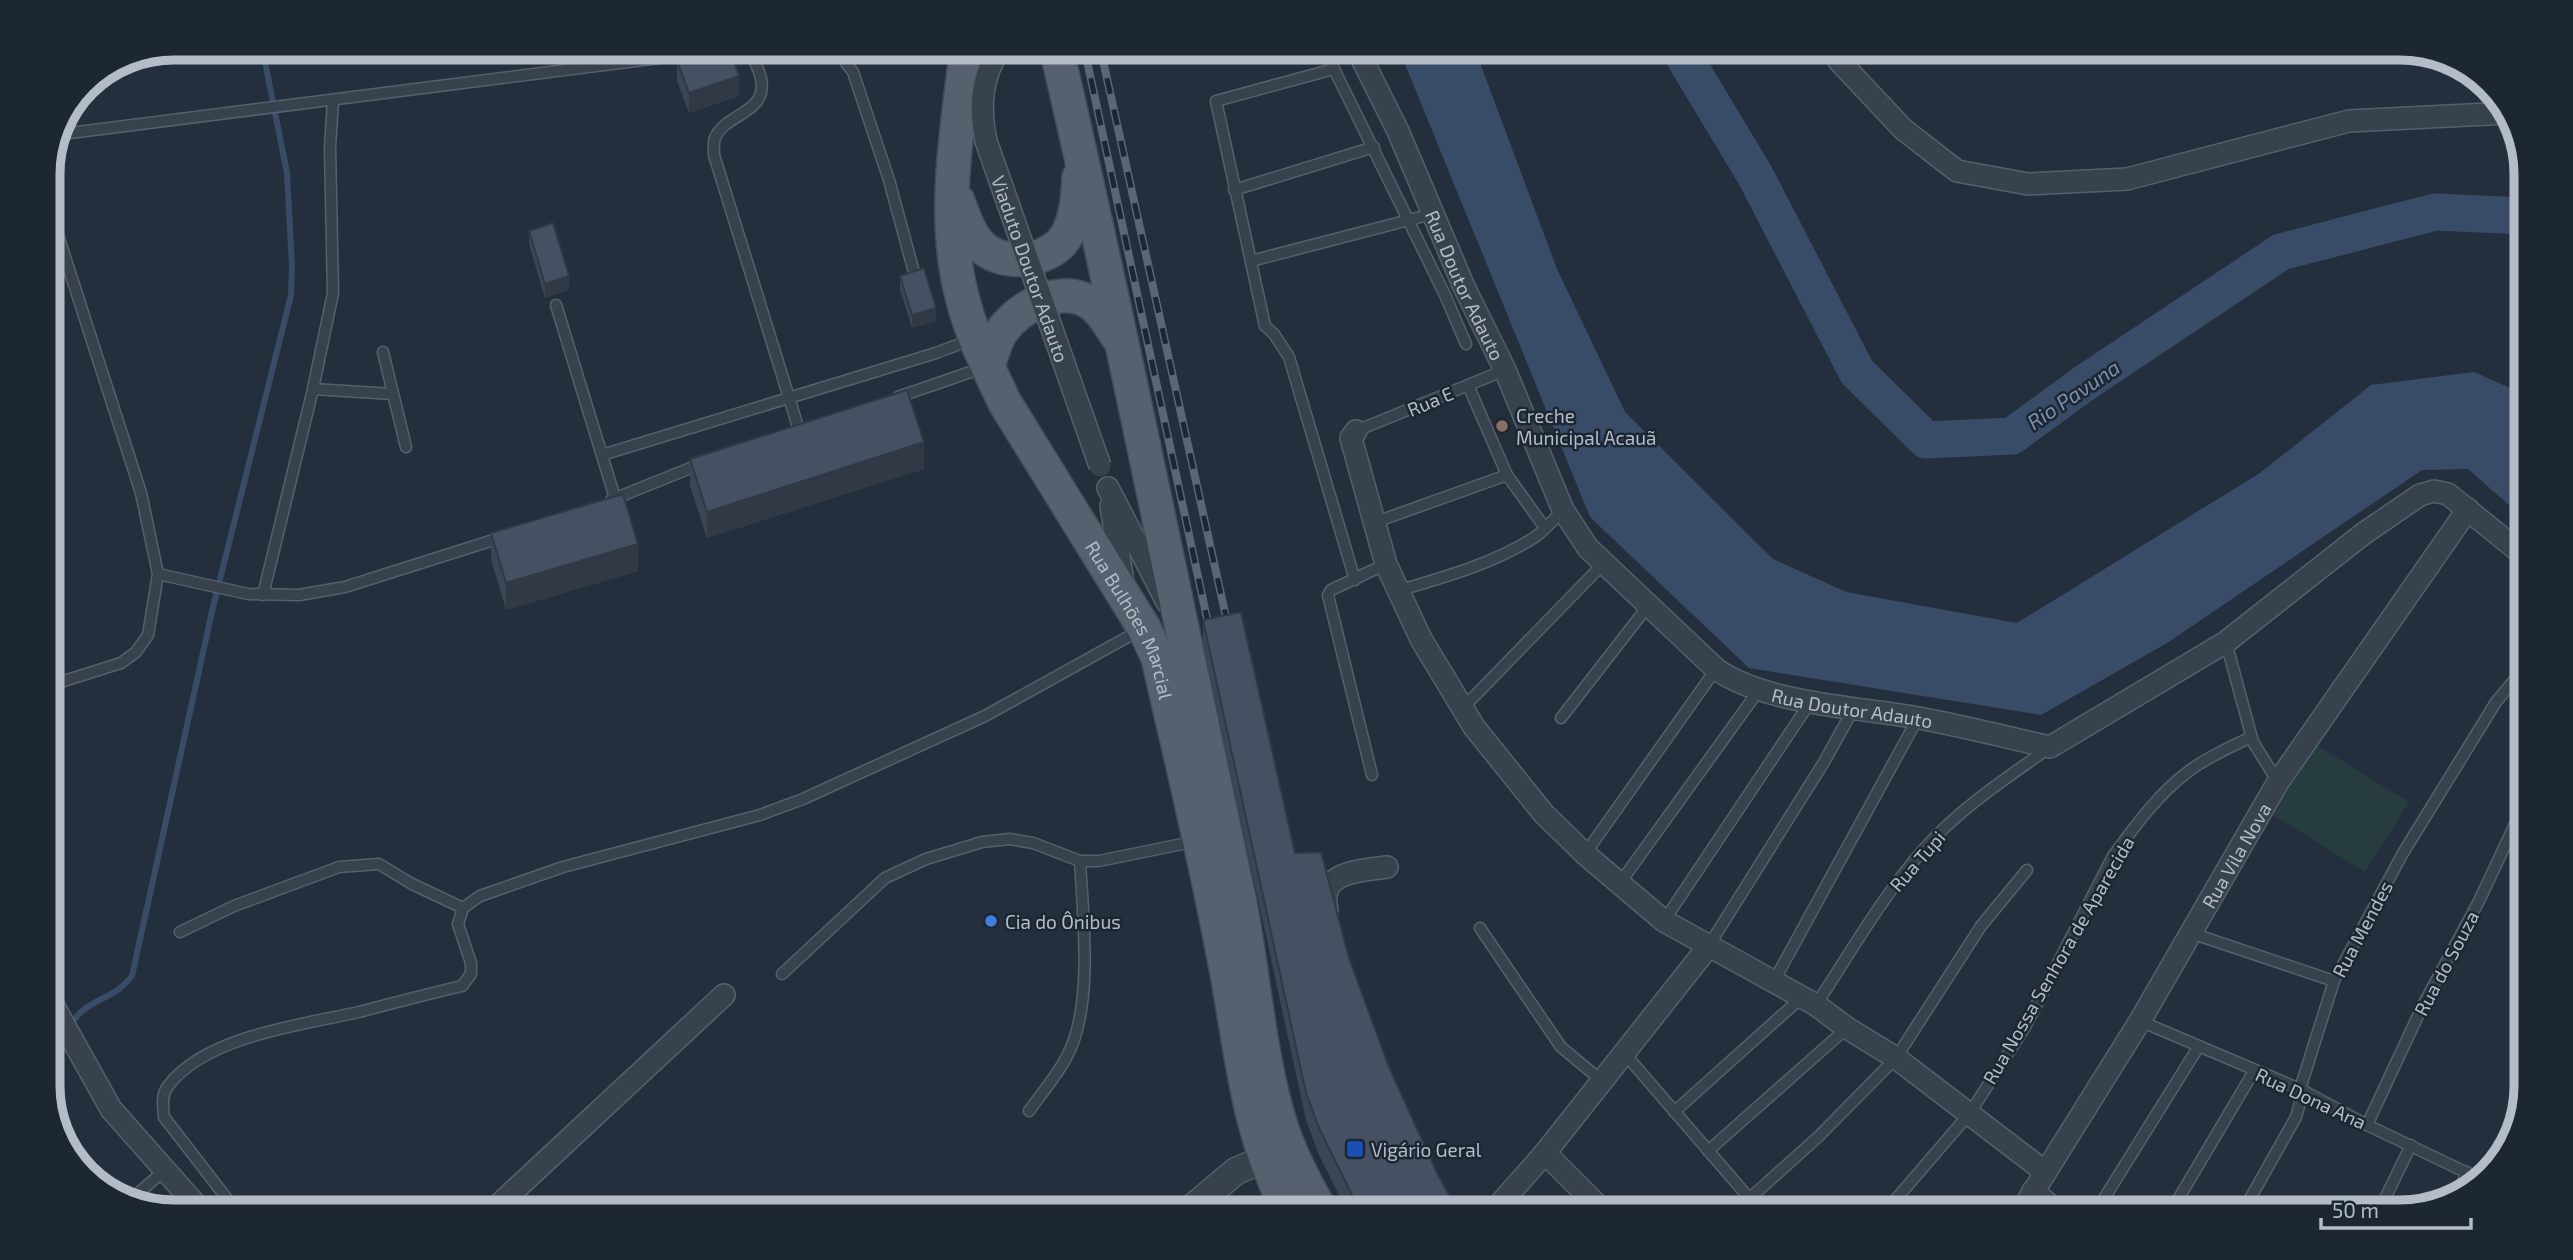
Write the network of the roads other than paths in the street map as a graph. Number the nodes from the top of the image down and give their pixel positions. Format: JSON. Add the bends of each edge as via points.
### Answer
{"nodes":[{"id":1,"x":648,"y":60,"type":"edge"},
{"id":2,"x":753,"y":60,"type":"edge"},
{"id":3,"x":844,"y":60,"type":"edge"},
{"id":4,"x":966,"y":60,"type":"edge"},
{"id":5,"x":994,"y":60,"type":"edge"},
{"id":6,"x":1059,"y":60,"type":"edge"},
{"id":7,"x":1331,"y":60,"type":"edge"},
{"id":8,"x":1362,"y":60,"type":"edge"},
{"id":9,"x":1839,"y":60,"type":"edge"},
{"id":10,"x":1334,"y":69,"type":"junction"},
{"id":11,"x":333,"y":101,"type":"junction"},
{"id":12,"x":2496,"y":114,"type":"edge"},
{"id":13,"x":67,"y":133,"type":"edge"},
{"id":14,"x":1374,"y":146,"type":"junction"},
{"id":15,"x":1079,"y":147,"type":"junction"},
{"id":16,"x":953,"y":185,"type":"junction"},
{"id":17,"x":1234,"y":190,"type":"junction"},
{"id":18,"x":1432,"y":214,"type":"junction"},
{"id":19,"x":1408,"y":220,"type":"junction"},
{"id":20,"x":60,"y":244,"type":"edge"},
{"id":21,"x":1251,"y":261,"type":"junction"},
{"id":22,"x":915,"y":276,"type":"edge"},
{"id":23,"x":556,"y":305,"type":"dead end"},
{"id":24,"x":1122,"y":344,"type":"junction"},
{"id":25,"x":1466,"y":344,"type":"dead end"},
{"id":26,"x":383,"y":352,"type":"dead end"},
{"id":27,"x":982,"y":352,"type":"junction"},
{"id":28,"x":1504,"y":370,"type":"junction"},
{"id":29,"x":1468,"y":385,"type":"junction"},
{"id":30,"x":313,"y":388,"type":"junction"},
{"id":31,"x":392,"y":394,"type":"junction"},
{"id":32,"x":790,"y":397,"type":"junction"},
{"id":33,"x":891,"y":399,"type":"edge"},
{"id":34,"x":812,"y":426,"type":"edge"},
{"id":35,"x":799,"y":430,"type":"junction"},
{"id":36,"x":1356,"y":431,"type":"joint"},
{"id":37,"x":787,"y":434,"type":"edge"},
{"id":38,"x":406,"y":447,"type":"dead end"},
{"id":39,"x":602,"y":455,"type":"junction"},
{"id":40,"x":716,"y":459,"type":"edge"},
{"id":41,"x":1507,"y":475,"type":"junction"},
{"id":42,"x":1108,"y":488,"type":"junction"},
{"id":43,"x":2468,"y":509,"type":"junction"},
{"id":44,"x":1563,"y":510,"type":"junction"},
{"id":45,"x":1373,"y":523,"type":"junction"},
{"id":46,"x":1545,"y":528,"type":"junction"},
{"id":47,"x":510,"y":534,"type":"edge"},
{"id":48,"x":2513,"y":547,"type":"edge"},
{"id":49,"x":1604,"y":563,"type":"junction"},
{"id":50,"x":1386,"y":564,"type":"junction"},
{"id":51,"x":158,"y":574,"type":"junction"},
{"id":52,"x":1355,"y":580,"type":"junction"},
{"id":53,"x":1397,"y":592,"type":"junction"},
{"id":54,"x":263,"y":596,"type":"junction"},
{"id":55,"x":1126,"y":597,"type":"junction"},
{"id":56,"x":1648,"y":606,"type":"junction"},
{"id":57,"x":1144,"y":628,"type":"junction"},
{"id":58,"x":1184,"y":635,"type":"junction"},
{"id":59,"x":2226,"y":642,"type":"junction"},
{"id":60,"x":1716,"y":668,"type":"junction"},
{"id":61,"x":60,"y":681,"type":"edge"},
{"id":62,"x":2514,"y":681,"type":"edge"},
{"id":63,"x":1759,"y":690,"type":"junction"},
{"id":64,"x":1811,"y":701,"type":"junction"},
{"id":65,"x":1855,"y":707,"type":"junction"},
{"id":66,"x":1462,"y":709,"type":"junction"},
{"id":67,"x":1561,"y":718,"type":"dead end"},
{"id":68,"x":1917,"y":718,"type":"junction"},
{"id":69,"x":2251,"y":737,"type":"junction"},
{"id":70,"x":2050,"y":747,"type":"junction"},
{"id":71,"x":1372,"y":775,"type":"dead end"},
{"id":72,"x":2278,"y":782,"type":"junction"},
{"id":73,"x":1202,"y":792,"type":"junction"},
{"id":74,"x":2514,"y":827,"type":"edge"},
{"id":75,"x":1199,"y":841,"type":"junction"},
{"id":76,"x":1586,"y":854,"type":"junction"},
{"id":77,"x":1080,"y":861,"type":"junction"},
{"id":78,"x":1388,"y":867,"type":"dead end"},
{"id":79,"x":2027,"y":870,"type":"dead end"},
{"id":80,"x":1620,"y":883,"type":"junction"},
{"id":81,"x":463,"y":908,"type":"junction"},
{"id":82,"x":1664,"y":921,"type":"junction"},
{"id":83,"x":1480,"y":928,"type":"dead end"},
{"id":84,"x":180,"y":932,"type":"dead end"},
{"id":85,"x":1334,"y":932,"type":"edge"},
{"id":86,"x":2191,"y":933,"type":"junction"},
{"id":87,"x":1708,"y":947,"type":"junction"},
{"id":88,"x":782,"y":974,"type":"dead end"},
{"id":89,"x":1774,"y":981,"type":"junction"},
{"id":90,"x":2334,"y":981,"type":"junction"},
{"id":91,"x":724,"y":995,"type":"dead end"},
{"id":92,"x":1809,"y":1002,"type":"junction"},
{"id":93,"x":60,"y":1019,"type":"edge"},
{"id":94,"x":2140,"y":1021,"type":"junction"},
{"id":95,"x":1847,"y":1028,"type":"junction"},
{"id":96,"x":2199,"y":1046,"type":"junction"},
{"id":97,"x":1625,"y":1054,"type":"junction"},
{"id":98,"x":1896,"y":1058,"type":"junction"},
{"id":99,"x":2255,"y":1071,"type":"junction"},
{"id":100,"x":1602,"y":1081,"type":"junction"},
{"id":101,"x":2300,"y":1089,"type":"junction"},
{"id":102,"x":1029,"y":1111,"type":"dead end"},
{"id":103,"x":1674,"y":1112,"type":"junction"},
{"id":104,"x":1970,"y":1113,"type":"junction"},
{"id":105,"x":2367,"y":1125,"type":"junction"},
{"id":106,"x":2411,"y":1145,"type":"junction"},
{"id":107,"x":1708,"y":1151,"type":"junction"},
{"id":108,"x":1545,"y":1153,"type":"junction"},
{"id":109,"x":1264,"y":1159,"type":"junction"},
{"id":110,"x":165,"y":1170,"type":"junction"},
{"id":111,"x":2044,"y":1171,"type":"junction"},
{"id":112,"x":2467,"y":1172,"type":"junction"},
{"id":113,"x":2472,"y":1175,"type":"edge"},
{"id":114,"x":2463,"y":1181,"type":"edge"},
{"id":115,"x":2033,"y":1191,"type":"junction"},
{"id":116,"x":137,"y":1194,"type":"edge"},
{"id":117,"x":1749,"y":1199,"type":"joint"},
{"id":118,"x":191,"y":1200,"type":"edge"},
{"id":119,"x":228,"y":1200,"type":"edge"},
{"id":120,"x":504,"y":1200,"type":"edge"},
{"id":121,"x":1201,"y":1200,"type":"edge"},
{"id":122,"x":1283,"y":1200,"type":"edge"},
{"id":123,"x":1315,"y":1200,"type":"edge"},
{"id":124,"x":1503,"y":1200,"type":"edge"},
{"id":125,"x":1592,"y":1200,"type":"edge"},
{"id":126,"x":1895,"y":1200,"type":"edge"},
{"id":127,"x":2028,"y":1200,"type":"edge"},
{"id":128,"x":2044,"y":1200,"type":"edge"},
{"id":129,"x":2103,"y":1200,"type":"edge"},
{"id":130,"x":2178,"y":1200,"type":"edge"},
{"id":131,"x":2249,"y":1200,"type":"edge"},
{"id":132,"x":2384,"y":1200,"type":"edge"}],
"edges":[{"from":1,"to":11,"type":"lane"},
{"from":2,"to":32,"type":"lane","via":[[761,80],[758,102],[720,130],[714,140],[714,155]]},
{"from":3,"to":22,"type":"lane","via":[[853,72],[889,180]]},
{"from":4,"to":16,"type":"main road","name":"Rua Bulhões Marcial"},
{"from":5,"to":42,"type":"street","name":"Viaduto Doutor Adauto","bridge":true,"via":[[982,96],[986,141]]},
{"from":6,"to":15,"type":"main road","name":"Rua Bulhões Marcial"},
{"from":7,"to":10,"type":"lane"},
{"from":8,"to":18,"type":"street","name":"Rua Doutor Adauto"},
{"from":9,"to":12,"type":"street","via":[[1902,129],[1957,171],[2028,184],[2127,179],[2349,121]]},
{"from":10,"to":14,"type":"lane"},
{"from":10,"to":17,"type":"lane","via":[[1216,100]]},
{"from":11,"to":13,"type":"lane"},
{"from":11,"to":30,"type":"lane","via":[[333,293]]},
{"from":14,"to":17,"type":"lane"},
{"from":14,"to":19,"type":"lane"},
{"from":15,"to":16,"type":"main road","via":[[1076,208],[1069,230],[1059,244],[1038,256],[995,257],[978,244]]},
{"from":15,"to":24,"type":"main road","name":"Rua Bulhões Marcial"},
{"from":16,"to":27,"type":"main road","name":"Rua Bulhões Marcial","via":[[957,275]]},
{"from":17,"to":21,"type":"lane"},
{"from":18,"to":19,"type":"lane"},
{"from":18,"to":28,"type":"street","name":"Rua Doutor Adauto"},
{"from":19,"to":21,"type":"lane"},
{"from":19,"to":25,"type":"lane"},
{"from":20,"to":51,"type":"lane","via":[[141,493]]},
{"from":21,"to":52,"type":"lane","via":[[1265,326],[1289,357]]},
{"from":23,"to":39,"type":"lane"},
{"from":24,"to":27,"type":"main road","via":[[1091,303],[1077,296],[1060,296],[1019,313]]},
{"from":24,"to":58,"type":"main road","name":"Rua Bulhões Marcial"},
{"from":26,"to":31,"type":"lane"},
{"from":27,"to":32,"type":"lane","via":[[936,353]]},
{"from":27,"to":33,"type":"lane"},
{"from":27,"to":55,"type":"main road","name":"Rua Bulhões Marcial","via":[[1005,403]]},
{"from":28,"to":29,"type":"lane","name":"Rua E"},
{"from":28,"to":44,"type":"street","name":"Rua Doutor Adauto"},
{"from":29,"to":36,"type":"lane","name":"Rua E"},
{"from":29,"to":41,"type":"lane"},
{"from":30,"to":31,"type":"lane"},
{"from":30,"to":54,"type":"lane"},
{"from":31,"to":38,"type":"lane"},
{"from":32,"to":35,"type":"lane"},
{"from":32,"to":39,"type":"lane"},
{"from":34,"to":35,"type":"lane"},
{"from":35,"to":37,"type":"lane"},
{"from":36,"to":45,"type":"street","via":[[1351,438]]},
{"from":39,"to":40,"type":"lane","via":[[610,500]]},
{"from":41,"to":45,"type":"lane"},
{"from":41,"to":46,"type":"lane"},
{"from":42,"to":55,"type":"street","name":"Viaduto Doutor Adauto"},
{"from":42,"to":58,"type":"street","name":"Viaduto Doutor Adauto"},
{"from":43,"to":48,"type":"street"},
{"from":43,"to":59,"type":"street","via":[[2448,494],[2420,495]]},
{"from":43,"to":72,"type":"street","name":"Rua Vila Nova"},
{"from":44,"to":46,"type":"lane"},
{"from":44,"to":49,"type":"street","name":"Rua Doutor Adauto"},
{"from":45,"to":50,"type":"street"},
{"from":46,"to":53,"type":"lane","via":[[1476,567]]},
{"from":47,"to":54,"type":"lane","via":[[345,587]]},
{"from":49,"to":56,"type":"street","name":"Rua Doutor Adauto"},
{"from":49,"to":66,"type":"lane"},
{"from":50,"to":52,"type":"lane"},
{"from":50,"to":53,"type":"street"},
{"from":51,"to":54,"type":"lane"},
{"from":51,"to":61,"type":"lane","via":[[148,635],[136,652],[121,663]]},
{"from":52,"to":71,"type":"lane","via":[[1331,590],[1328,598]]},
{"from":53,"to":66,"type":"street"},
{"from":55,"to":57,"type":"main road","name":"Rua Bulhões Marcial"},
{"from":56,"to":60,"type":"street","name":"Rua Doutor Adauto"},
{"from":56,"to":67,"type":"lane"},
{"from":57,"to":73,"type":"main road","name":"Rua Bulhões Marcial"},
{"from":57,"to":81,"type":"lane","via":[[985,716],[803,799],[760,815],[563,867],[480,896]]},
{"from":58,"to":73,"type":"main road","name":"Rua Bulhões Marcial"},
{"from":59,"to":69,"type":"lane"},
{"from":59,"to":70,"type":"street"},
{"from":60,"to":63,"type":"street","name":"Rua Doutor Adauto","via":[[1731,680]]},
{"from":60,"to":76,"type":"lane"},
{"from":62,"to":90,"type":"lane","name":"Rua Mendes","via":[[2403,853]]},
{"from":63,"to":64,"type":"street","name":"Rua Doutor Adauto"},
{"from":63,"to":80,"type":"lane"},
{"from":64,"to":65,"type":"street","name":"Rua Doutor Adauto"},
{"from":64,"to":82,"type":"lane"},
{"from":65,"to":68,"type":"street","name":"Rua Doutor Adauto"},
{"from":65,"to":87,"type":"lane"},
{"from":66,"to":76,"type":"street","via":[[1539,809]]},
{"from":68,"to":70,"type":"street","name":"Rua Doutor Adauto"},
{"from":68,"to":89,"type":"lane"},
{"from":69,"to":72,"type":"lane"},
{"from":69,"to":104,"type":"lane","name":"Rua Nossa Senhora de Aparecida","via":[[2189,771],[2130,832],[2113,856],[2025,1027]]},
{"from":70,"to":92,"type":"lane","name":"Rua Tupi","via":[[1967,807],[1924,849]]},
{"from":72,"to":86,"type":"street","name":"Rua Vila Nova"},
{"from":73,"to":75,"type":"main road","name":"Rua Bulhões Marcial"},
{"from":73,"to":123,"type":"main road","name":"Rua Bulhões Marcial","via":[[1238,892],[1276,1107],[1294,1161]]},
{"from":74,"to":105,"type":"lane","name":"Rua do Souza"},
{"from":75,"to":77,"type":"lane"},
{"from":75,"to":109,"type":"main road","name":"Rua Bulhões Marcial"},
{"from":76,"to":80,"type":"street"},
{"from":77,"to":88,"type":"lane","via":[[1010,839],[982,842],[926,859],[885,878]]},
{"from":77,"to":102,"type":"lane","via":[[1085,969],[1079,1016],[1067,1057]]},
{"from":78,"to":85,"type":"street","via":[[1345,874],[1327,886],[1326,906]]},
{"from":79,"to":98,"type":"lane","via":[[1981,926]]},
{"from":80,"to":82,"type":"street"},
{"from":81,"to":84,"type":"lane","via":[[379,864],[339,867],[234,906]]},
{"from":81,"to":119,"type":"lane","via":[[458,924],[471,974],[462,986],[255,1034],[212,1052],[167,1087],[164,1117]]},
{"from":82,"to":87,"type":"street"},
{"from":83,"to":100,"type":"lane","via":[[1561,1047]]},
{"from":86,"to":90,"type":"lane"},
{"from":86,"to":94,"type":"street","name":"Rua Vila Nova"},
{"from":87,"to":89,"type":"street"},
{"from":87,"to":97,"type":"street"},
{"from":89,"to":92,"type":"street"},
{"from":90,"to":101,"type":"lane","name":"Rua Mendes"},
{"from":91,"to":120,"type":"street"},
{"from":92,"to":95,"type":"street"},
{"from":92,"to":103,"type":"lane","name":"Rua Tupi"},
{"from":93,"to":110,"type":"street","via":[[111,1109]]},
{"from":94,"to":96,"type":"lane","name":"Rua Dona Ana"},
{"from":94,"to":111,"type":"street","name":"Rua Vila Nova"},
{"from":95,"to":98,"type":"street"},
{"from":95,"to":107,"type":"lane"},
{"from":96,"to":99,"type":"lane","name":"Rua Dona Ana"},
{"from":96,"to":129,"type":"lane"},
{"from":97,"to":100,"type":"street"},
{"from":97,"to":103,"type":"lane"},
{"from":98,"to":104,"type":"street"},
{"from":98,"to":117,"type":"lane"},
{"from":99,"to":101,"type":"lane","name":"Rua Dona Ana"},
{"from":99,"to":130,"type":"lane"},
{"from":100,"to":108,"type":"street"},
{"from":101,"to":105,"type":"lane","name":"Rua Dona Ana"},
{"from":101,"to":131,"type":"lane","name":"Rua Mendes","via":[[2296,1117]]},
{"from":103,"to":107,"type":"lane"},
{"from":104,"to":111,"type":"street"},
{"from":104,"to":126,"type":"lane","name":"Rua Nossa Senhora de Aparecida"},
{"from":105,"to":106,"type":"lane","name":"Rua Dona Ana"},
{"from":106,"to":112,"type":"lane","name":"Rua Dona Ana"},
{"from":106,"to":132,"type":"lane"},
{"from":107,"to":117,"type":"lane"},
{"from":108,"to":124,"type":"street"},
{"from":108,"to":125,"type":"street"},
{"from":109,"to":121,"type":"street","via":[[1236,1171]]},
{"from":109,"to":122,"type":"main road","name":"Rua Bulhões Marcial"},
{"from":110,"to":116,"type":"lane"},
{"from":110,"to":118,"type":"street"},
{"from":111,"to":115,"type":"street","name":"Rua Vila Nova"},
{"from":112,"to":113,"type":"lane","name":"Rua Dona Ana"},
{"from":112,"to":114,"type":"lane"},
{"from":115,"to":127,"type":"street","name":"Rua Vila Nova"},
{"from":115,"to":128,"type":"street"}]}
